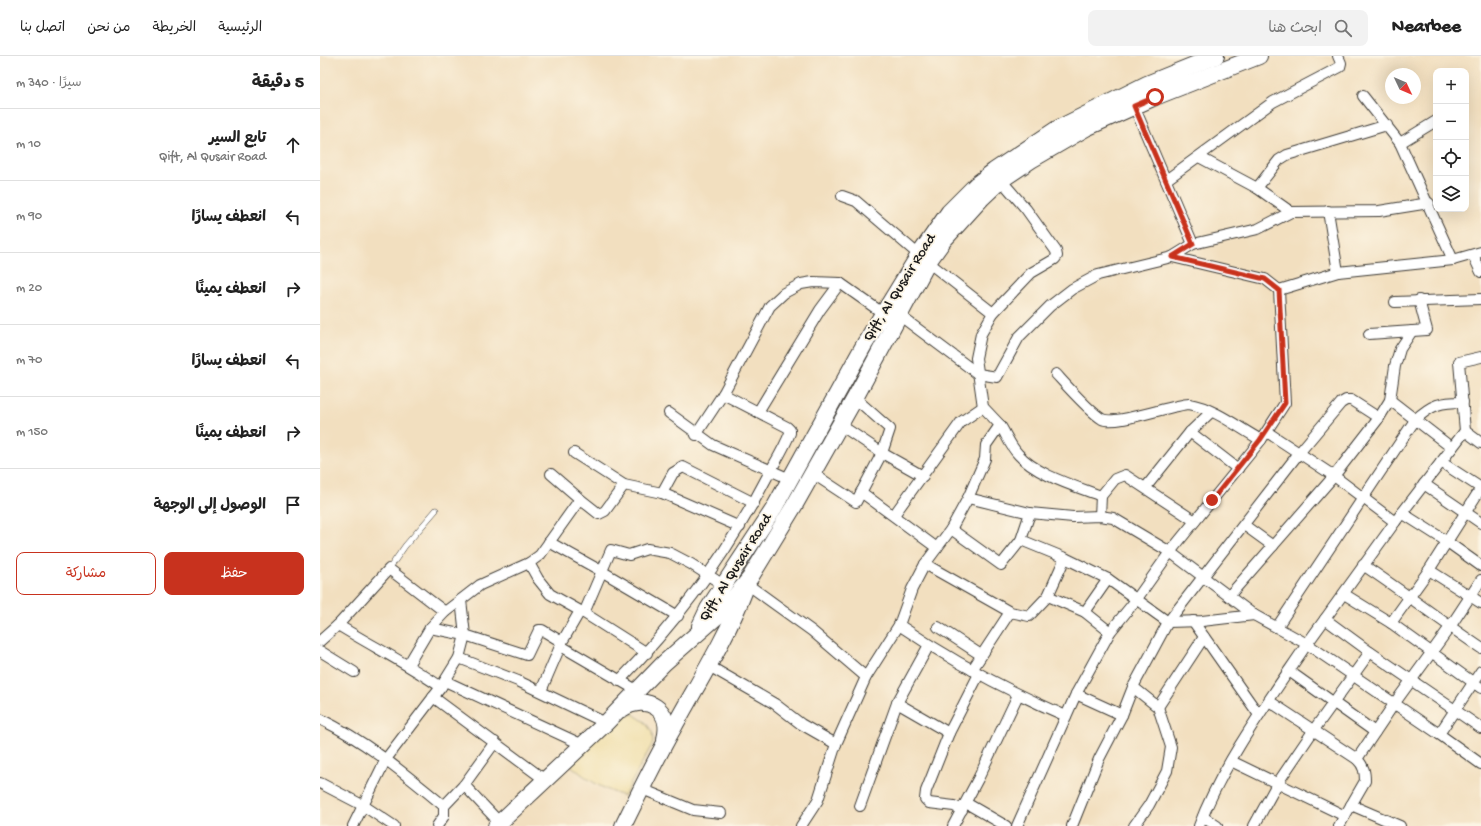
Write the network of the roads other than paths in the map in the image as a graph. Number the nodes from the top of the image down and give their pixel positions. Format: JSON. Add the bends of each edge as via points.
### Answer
{"nodes":[{"id":1,"x":1216,"y":56,"type":"edge"},
{"id":2,"x":1259,"y":56,"type":"edge"},
{"id":3,"x":1338,"y":56,"type":"edge"},
{"id":4,"x":1181,"y":79,"type":"junction"},
{"id":5,"x":1363,"y":96,"type":"dead end"},
{"id":6,"x":1134,"y":106,"type":"junction"},
{"id":7,"x":1433,"y":122,"type":"edge"},
{"id":8,"x":1388,"y":125,"type":"junction"},
{"id":9,"x":1400,"y":143,"type":"junction"},
{"id":10,"x":1199,"y":157,"type":"junction"},
{"id":11,"x":1001,"y":180,"type":"junction"},
{"id":12,"x":1166,"y":180,"type":"junction"},
{"id":13,"x":1257,"y":188,"type":"junction"},
{"id":14,"x":842,"y":196,"type":"dead end"},
{"id":15,"x":1429,"y":203,"type":"junction"},
{"id":16,"x":1328,"y":211,"type":"junction"},
{"id":17,"x":1292,"y":212,"type":"junction"},
{"id":18,"x":1193,"y":244,"type":"junction"},
{"id":19,"x":1477,"y":254,"type":"edge"},
{"id":20,"x":1172,"y":257,"type":"junction"},
{"id":21,"x":923,"y":259,"type":"junction"},
{"id":22,"x":1453,"y":260,"type":"junction"},
{"id":23,"x":1338,"y":272,"type":"junction"},
{"id":24,"x":1481,"y":272,"type":"edge"},
{"id":25,"x":840,"y":283,"type":"junction"},
{"id":26,"x":1279,"y":290,"type":"junction"},
{"id":27,"x":1481,"y":299,"type":"edge"},
{"id":28,"x":1419,"y":300,"type":"junction"},
{"id":29,"x":1395,"y":302,"type":"dead end"},
{"id":30,"x":993,"y":313,"type":"junction"},
{"id":31,"x":892,"y":314,"type":"junction"},
{"id":32,"x":1412,"y":331,"type":"junction"},
{"id":33,"x":1369,"y":334,"type":"dead end"},
{"id":34,"x":1481,"y":358,"type":"edge"},
{"id":35,"x":978,"y":374,"type":"junction"},
{"id":36,"x":1056,"y":374,"type":"dead end"},
{"id":37,"x":723,"y":394,"type":"junction"},
{"id":38,"x":855,"y":398,"type":"junction"},
{"id":39,"x":1390,"y":400,"type":"junction"},
{"id":40,"x":1463,"y":402,"type":"junction"},
{"id":41,"x":983,"y":407,"type":"junction"},
{"id":42,"x":758,"y":412,"type":"junction"},
{"id":43,"x":1211,"y":412,"type":"junction"},
{"id":44,"x":669,"y":413,"type":"dead end"},
{"id":45,"x":1379,"y":418,"type":"junction"},
{"id":46,"x":1415,"y":420,"type":"junction"},
{"id":47,"x":839,"y":424,"type":"junction"},
{"id":48,"x":1000,"y":425,"type":"junction"},
{"id":49,"x":1465,"y":431,"type":"junction"},
{"id":50,"x":1190,"y":432,"type":"junction"},
{"id":51,"x":696,"y":435,"type":"junction"},
{"id":52,"x":1264,"y":436,"type":"junction"},
{"id":53,"x":1481,"y":443,"type":"edge"},
{"id":54,"x":1452,"y":448,"type":"junction"},
{"id":55,"x":574,"y":453,"type":"dead end"},
{"id":56,"x":882,"y":453,"type":"junction"},
{"id":57,"x":1299,"y":453,"type":"junction"},
{"id":58,"x":1441,"y":462,"type":"junction"},
{"id":59,"x":771,"y":470,"type":"junction"},
{"id":60,"x":1238,"y":470,"type":"junction"},
{"id":61,"x":812,"y":473,"type":"junction"},
{"id":62,"x":551,"y":474,"type":"dead end"},
{"id":63,"x":922,"y":476,"type":"junction"},
{"id":64,"x":1334,"y":476,"type":"junction"},
{"id":65,"x":790,"y":479,"type":"junction"},
{"id":66,"x":1424,"y":484,"type":"junction"},
{"id":67,"x":624,"y":485,"type":"junction"},
{"id":68,"x":1146,"y":487,"type":"junction"},
{"id":69,"x":1481,"y":488,"type":"edge"},
{"id":70,"x":861,"y":492,"type":"junction"},
{"id":71,"x":662,"y":493,"type":"junction"},
{"id":72,"x":1101,"y":496,"type":"junction"},
{"id":73,"x":968,"y":498,"type":"junction"},
{"id":74,"x":1362,"y":498,"type":"junction"},
{"id":75,"x":580,"y":499,"type":"junction"},
{"id":76,"x":754,"y":503,"type":"junction"},
{"id":77,"x":436,"y":510,"type":"dead end"},
{"id":78,"x":1030,"y":512,"type":"junction"},
{"id":79,"x":1402,"y":513,"type":"junction"},
{"id":80,"x":1465,"y":513,"type":"junction"},
{"id":81,"x":894,"y":515,"type":"junction"},
{"id":82,"x":1100,"y":516,"type":"junction"},
{"id":83,"x":1195,"y":521,"type":"junction"},
{"id":84,"x":1395,"y":522,"type":"junction"},
{"id":85,"x":1481,"y":523,"type":"edge"},
{"id":86,"x":1244,"y":525,"type":"junction"},
{"id":87,"x":740,"y":527,"type":"junction"},
{"id":88,"x":951,"y":529,"type":"junction"},
{"id":89,"x":1021,"y":540,"type":"junction"},
{"id":90,"x":1446,"y":541,"type":"junction"},
{"id":91,"x":549,"y":542,"type":"junction"},
{"id":92,"x":1273,"y":546,"type":"junction"},
{"id":93,"x":937,"y":548,"type":"junction"},
{"id":94,"x":1170,"y":552,"type":"junction"},
{"id":95,"x":1065,"y":558,"type":"junction"},
{"id":96,"x":529,"y":563,"type":"junction"},
{"id":97,"x":925,"y":564,"type":"junction"},
{"id":98,"x":1363,"y":565,"type":"junction"},
{"id":99,"x":1481,"y":566,"type":"edge"},
{"id":100,"x":389,"y":569,"type":"junction"},
{"id":101,"x":1429,"y":570,"type":"junction"},
{"id":102,"x":603,"y":572,"type":"junction"},
{"id":103,"x":708,"y":575,"type":"junction"},
{"id":104,"x":1203,"y":578,"type":"junction"},
{"id":105,"x":1108,"y":580,"type":"junction"},
{"id":106,"x":1481,"y":580,"type":"edge"},
{"id":107,"x":749,"y":581,"type":"junction"},
{"id":108,"x":725,"y":586,"type":"junction"},
{"id":109,"x":1344,"y":594,"type":"junction"},
{"id":110,"x":1048,"y":596,"type":"junction"},
{"id":111,"x":1229,"y":596,"type":"junction"},
{"id":112,"x":1471,"y":596,"type":"junction"},
{"id":113,"x":1411,"y":597,"type":"junction"},
{"id":114,"x":462,"y":600,"type":"junction"},
{"id":115,"x":1136,"y":600,"type":"junction"},
{"id":116,"x":1481,"y":603,"type":"edge"},
{"id":117,"x":445,"y":612,"type":"junction"},
{"id":118,"x":582,"y":612,"type":"junction"},
{"id":119,"x":1010,"y":612,"type":"junction"},
{"id":120,"x":1085,"y":612,"type":"junction"},
{"id":121,"x":1254,"y":615,"type":"junction"},
{"id":122,"x":678,"y":616,"type":"junction"},
{"id":123,"x":1325,"y":619,"type":"junction"},
{"id":124,"x":1192,"y":621,"type":"junction"},
{"id":125,"x":1168,"y":622,"type":"junction"},
{"id":126,"x":1391,"y":623,"type":"junction"},
{"id":127,"x":338,"y":625,"type":"junction"},
{"id":128,"x":899,"y":625,"type":"junction"},
{"id":129,"x":1277,"y":627,"type":"junction"},
{"id":130,"x":1450,"y":627,"type":"junction"},
{"id":131,"x":430,"y":628,"type":"junction"},
{"id":132,"x":938,"y":628,"type":"dead end"},
{"id":133,"x":1110,"y":632,"type":"junction"},
{"id":134,"x":695,"y":634,"type":"junction"},
{"id":135,"x":465,"y":635,"type":"junction"},
{"id":136,"x":1204,"y":638,"type":"junction"},
{"id":137,"x":320,"y":641,"type":"edge"},
{"id":138,"x":562,"y":644,"type":"junction"},
{"id":139,"x":1307,"y":644,"type":"junction"},
{"id":140,"x":929,"y":645,"type":"junction"},
{"id":141,"x":1481,"y":648,"type":"edge"},
{"id":142,"x":320,"y":651,"type":"edge"},
{"id":143,"x":1431,"y":651,"type":"junction"},
{"id":144,"x":1370,"y":652,"type":"junction"},
{"id":145,"x":647,"y":653,"type":"junction"},
{"id":146,"x":981,"y":655,"type":"junction"},
{"id":147,"x":459,"y":658,"type":"junction"},
{"id":148,"x":408,"y":665,"type":"junction"},
{"id":149,"x":709,"y":666,"type":"junction"},
{"id":150,"x":1289,"y":671,"type":"junction"},
{"id":151,"x":1481,"y":671,"type":"edge"},
{"id":152,"x":354,"y":672,"type":"dead end"},
{"id":153,"x":976,"y":672,"type":"junction"},
{"id":154,"x":866,"y":676,"type":"junction"},
{"id":155,"x":1354,"y":676,"type":"junction"},
{"id":156,"x":1411,"y":680,"type":"junction"},
{"id":157,"x":619,"y":681,"type":"junction"},
{"id":158,"x":443,"y":684,"type":"junction"},
{"id":159,"x":1477,"y":685,"type":"edge"},
{"id":160,"x":1133,"y":688,"type":"junction"},
{"id":161,"x":542,"y":691,"type":"junction"},
{"id":162,"x":638,"y":691,"type":"junction"},
{"id":163,"x":1076,"y":694,"type":"junction"},
{"id":164,"x":1018,"y":695,"type":"junction"},
{"id":165,"x":433,"y":697,"type":"junction"},
{"id":166,"x":1269,"y":701,"type":"junction"},
{"id":167,"x":897,"y":703,"type":"junction"},
{"id":168,"x":1334,"y":703,"type":"junction"},
{"id":169,"x":1394,"y":704,"type":"junction"},
{"id":170,"x":1158,"y":707,"type":"junction"},
{"id":171,"x":1455,"y":710,"type":"junction"},
{"id":172,"x":1122,"y":715,"type":"junction"},
{"id":173,"x":1259,"y":715,"type":"junction"},
{"id":174,"x":1066,"y":716,"type":"junction"},
{"id":175,"x":320,"y":719,"type":"edge"},
{"id":176,"x":609,"y":720,"type":"junction"},
{"id":177,"x":1481,"y":728,"type":"edge"},
{"id":178,"x":1313,"y":731,"type":"junction"},
{"id":179,"x":1375,"y":732,"type":"junction"},
{"id":180,"x":949,"y":733,"type":"junction"},
{"id":181,"x":1439,"y":734,"type":"junction"},
{"id":182,"x":495,"y":742,"type":"junction"},
{"id":183,"x":836,"y":744,"type":"junction"},
{"id":184,"x":583,"y":745,"type":"junction"},
{"id":185,"x":661,"y":752,"type":"junction"},
{"id":186,"x":386,"y":759,"type":"junction"},
{"id":187,"x":1357,"y":759,"type":"junction"},
{"id":188,"x":1231,"y":761,"type":"junction"},
{"id":189,"x":1481,"y":764,"type":"edge"},
{"id":190,"x":545,"y":780,"type":"junction"},
{"id":191,"x":320,"y":783,"type":"edge"},
{"id":192,"x":1278,"y":784,"type":"junction"},
{"id":193,"x":464,"y":786,"type":"junction"},
{"id":194,"x":642,"y":789,"type":"junction"},
{"id":195,"x":1351,"y":805,"type":"junction"},
{"id":196,"x":364,"y":806,"type":"junction"},
{"id":197,"x":444,"y":806,"type":"junction"},
{"id":198,"x":860,"y":806,"type":"dead end"},
{"id":199,"x":964,"y":807,"type":"junction"},
{"id":200,"x":720,"y":813,"type":"dead end"},
{"id":201,"x":1345,"y":816,"type":"junction"},
{"id":202,"x":1201,"y":822,"type":"edge"},
{"id":203,"x":498,"y":824,"type":"edge"},
{"id":204,"x":353,"y":826,"type":"edge"},
{"id":205,"x":394,"y":826,"type":"edge"},
{"id":206,"x":437,"y":826,"type":"edge"},
{"id":207,"x":624,"y":826,"type":"edge"},
{"id":208,"x":801,"y":826,"type":"edge"},
{"id":209,"x":953,"y":826,"type":"edge"},
{"id":210,"x":1006,"y":826,"type":"edge"},
{"id":211,"x":1016,"y":826,"type":"edge"},
{"id":212,"x":1072,"y":826,"type":"edge"},
{"id":213,"x":1134,"y":826,"type":"edge"},
{"id":214,"x":1217,"y":826,"type":"edge"},
{"id":215,"x":1254,"y":826,"type":"edge"},
{"id":216,"x":1339,"y":826,"type":"edge"},
{"id":217,"x":1400,"y":826,"type":"edge"}],
"edges":[{"from":1,"to":4,"type":"main road","name":"Qift, Al Qusair Road"},
{"from":2,"to":4,"type":"main road","name":"Qift, Al Qusair Road"},
{"from":3,"to":10,"type":"street","via":[[1340,67],[1273,102]]},
{"from":4,"to":6,"type":"main road","name":"Qift, Al Qusair Road"},
{"from":4,"to":21,"type":"main road","name":"Qift, Al Qusair Road","via":[[1147,84],[1070,122],[994,171],[949,212]]},
{"from":5,"to":8,"type":"street"},
{"from":6,"to":11,"type":"main road","name":"Qift, Al Qusair Road","via":[[1086,128]]},
{"from":6,"to":12,"type":"street"},
{"from":7,"to":9,"type":"street"},
{"from":8,"to":9,"type":"street"},
{"from":8,"to":13,"type":"street","via":[[1287,155],[1279,160]]},
{"from":9,"to":15,"type":"street"},
{"from":10,"to":12,"type":"street"},
{"from":10,"to":13,"type":"street"},
{"from":11,"to":21,"type":"main road","name":"Qift, Al Qusair Road"},
{"from":11,"to":30,"type":"street","via":[[1026,209],[1057,256],[1031,273]]},
{"from":12,"to":18,"type":"street"},
{"from":13,"to":17,"type":"street"},
{"from":14,"to":21,"type":"street","via":[[856,201]]},
{"from":15,"to":16,"type":"street","via":[[1379,211]]},
{"from":15,"to":22,"type":"street"},
{"from":16,"to":17,"type":"street"},
{"from":16,"to":23,"type":"street"},
{"from":17,"to":18,"type":"street","via":[[1258,229]]},
{"from":18,"to":20,"type":"street"},
{"from":19,"to":22,"type":"street"},
{"from":19,"to":24,"type":"street"},
{"from":20,"to":26,"type":"street","via":[[1265,279]]},
{"from":20,"to":35,"type":"street","via":[[1085,280],[1050,306],[1019,337],[999,376]]},
{"from":21,"to":30,"type":"street"},
{"from":21,"to":31,"type":"main road","name":"Qift, Al Qusair Road"},
{"from":22,"to":23,"type":"street"},
{"from":23,"to":26,"type":"street"},
{"from":25,"to":31,"type":"street"},
{"from":25,"to":37,"type":"street","via":[[801,284],[784,293],[770,306]]},
{"from":25,"to":42,"type":"street","via":[[820,310]]},
{"from":26,"to":52,"type":"street","via":[[1280,342],[1286,400]]},
{"from":27,"to":28,"type":"street"},
{"from":28,"to":29,"type":"street"},
{"from":28,"to":32,"type":"street","via":[[1427,330]]},
{"from":30,"to":35,"type":"street","via":[[977,345]]},
{"from":31,"to":35,"type":"street"},
{"from":31,"to":38,"type":"main road","name":"Qift, Al Qusair Road"},
{"from":31,"to":65,"type":"main road","name":"Qift, Al Qusair Road","via":[[860,352]]},
{"from":32,"to":33,"type":"street"},
{"from":32,"to":39,"type":"street","via":[[1400,349]]},
{"from":34,"to":40,"type":"street","via":[[1459,362]]},
{"from":35,"to":41,"type":"street"},
{"from":36,"to":43,"type":"street","via":[[1102,419],[1108,421],[1189,404],[1198,405]]},
{"from":37,"to":42,"type":"street"},
{"from":37,"to":51,"type":"street"},
{"from":38,"to":47,"type":"main road","name":"Qift, Al Qusair Road"},
{"from":38,"to":56,"type":"street","via":[[890,429]]},
{"from":39,"to":45,"type":"street"},
{"from":39,"to":46,"type":"street"},
{"from":40,"to":46,"type":"street","via":[[1436,405],[1426,409]]},
{"from":40,"to":49,"type":"street"},
{"from":41,"to":48,"type":"street"},
{"from":41,"to":63,"type":"street","via":[[961,422]]},
{"from":42,"to":59,"type":"street","via":[[790,430]]},
{"from":43,"to":50,"type":"street"},
{"from":43,"to":52,"type":"street"},
{"from":44,"to":51,"type":"street"},
{"from":45,"to":57,"type":"street","via":[[1351,400],[1346,400]]},
{"from":45,"to":64,"type":"street"},
{"from":46,"to":54,"type":"street"},
{"from":46,"to":74,"type":"street"},
{"from":47,"to":56,"type":"street"},
{"from":47,"to":61,"type":"main road","name":"Qift, Al Qusair Road"},
{"from":48,"to":72,"type":"street","via":[[1017,454],[1027,463],[1040,471]]},
{"from":48,"to":73,"type":"street","via":[[986,445],[986,459]]},
{"from":49,"to":53,"type":"street"},
{"from":49,"to":54,"type":"street"},
{"from":50,"to":60,"type":"street"},
{"from":50,"to":68,"type":"street"},
{"from":51,"to":59,"type":"street"},
{"from":52,"to":57,"type":"street"},
{"from":52,"to":60,"type":"street"},
{"from":54,"to":58,"type":"street"},
{"from":55,"to":67,"type":"street"},
{"from":56,"to":63,"type":"street"},
{"from":56,"to":70,"type":"street"},
{"from":57,"to":64,"type":"street"},
{"from":57,"to":86,"type":"street"},
{"from":58,"to":66,"type":"street"},
{"from":58,"to":69,"type":"street"},
{"from":59,"to":65,"type":"street"},
{"from":59,"to":76,"type":"street"},
{"from":60,"to":83,"type":"street"},
{"from":61,"to":70,"type":"street","via":[[856,502]]},
{"from":61,"to":107,"type":"main road","name":"Qift, Al Qusair Road"},
{"from":62,"to":75,"type":"street"},
{"from":63,"to":81,"type":"street"},
{"from":64,"to":74,"type":"street"},
{"from":64,"to":92,"type":"street"},
{"from":65,"to":108,"type":"main road","name":"Qift, Al Qusair Road"},
{"from":66,"to":79,"type":"street"},
{"from":66,"to":80,"type":"street"},
{"from":67,"to":71,"type":"street"},
{"from":67,"to":75,"type":"street","via":[[605,511],[599,514]]},
{"from":68,"to":72,"type":"street","via":[[1122,475]]},
{"from":68,"to":83,"type":"street"},
{"from":69,"to":80,"type":"street"},
{"from":70,"to":81,"type":"street"},
{"from":71,"to":76,"type":"street","via":[[673,473],[683,467]]},
{"from":71,"to":87,"type":"street"},
{"from":72,"to":82,"type":"street"},
{"from":73,"to":78,"type":"street"},
{"from":73,"to":88,"type":"street"},
{"from":74,"to":84,"type":"street"},
{"from":74,"to":129,"type":"street"},
{"from":75,"to":91,"type":"street"},
{"from":76,"to":87,"type":"street"},
{"from":77,"to":100,"type":"lane"},
{"from":78,"to":82,"type":"street","via":[[1073,517]]},
{"from":78,"to":89,"type":"street"},
{"from":79,"to":84,"type":"street"},
{"from":79,"to":90,"type":"street"},
{"from":80,"to":85,"type":"street"},
{"from":80,"to":90,"type":"street"},
{"from":81,"to":93,"type":"street"},
{"from":82,"to":94,"type":"street","via":[[1114,518]]},
{"from":83,"to":94,"type":"street"},
{"from":84,"to":98,"type":"street"},
{"from":86,"to":92,"type":"street"},
{"from":86,"to":104,"type":"street"},
{"from":87,"to":103,"type":"street"},
{"from":88,"to":89,"type":"street","via":[[1001,565]]},
{"from":88,"to":93,"type":"street"},
{"from":89,"to":95,"type":"street"},
{"from":90,"to":99,"type":"street"},
{"from":90,"to":101,"type":"street"},
{"from":91,"to":96,"type":"street","via":[[540,555]]},
{"from":91,"to":102,"type":"street"},
{"from":92,"to":111,"type":"street"},
{"from":93,"to":97,"type":"street"},
{"from":94,"to":104,"type":"street"},
{"from":94,"to":115,"type":"street"},
{"from":95,"to":105,"type":"street"},
{"from":95,"to":110,"type":"street"},
{"from":96,"to":114,"type":"street","via":[[480,585]]},
{"from":96,"to":118,"type":"street","via":[[550,594]]},
{"from":97,"to":119,"type":"street"},
{"from":97,"to":128,"type":"street","via":[[912,589]]},
{"from":98,"to":109,"type":"street"},
{"from":98,"to":113,"type":"street"},
{"from":100,"to":117,"type":"street"},
{"from":100,"to":127,"type":"street"},
{"from":101,"to":112,"type":"street"},
{"from":101,"to":113,"type":"street"},
{"from":102,"to":103,"type":"street","via":[[611,550],[630,555],[647,549],[670,553]]},
{"from":102,"to":118,"type":"street"},
{"from":102,"to":122,"type":"street"},
{"from":103,"to":108,"type":"street"},
{"from":103,"to":122,"type":"street"},
{"from":104,"to":111,"type":"street"},
{"from":104,"to":125,"type":"street"},
{"from":105,"to":115,"type":"street"},
{"from":105,"to":120,"type":"street"},
{"from":106,"to":112,"type":"street"},
{"from":107,"to":134,"type":"main road","name":"Qift, Al Qusair Road","via":[[722,612]]},
{"from":107,"to":149,"type":"main road","name":"Qift, Al Qusair Road"},
{"from":107,"to":154,"type":"street"},
{"from":108,"to":134,"type":"main road","name":"Qift, Al Qusair Road","via":[[708,609]]},
{"from":109,"to":123,"type":"street"},
{"from":109,"to":126,"type":"street"},
{"from":110,"to":119,"type":"street","via":[[1029,616]]},
{"from":110,"to":120,"type":"street"},
{"from":111,"to":121,"type":"street"},
{"from":112,"to":116,"type":"street"},
{"from":112,"to":130,"type":"street"},
{"from":113,"to":126,"type":"street"},
{"from":113,"to":130,"type":"street"},
{"from":114,"to":117,"type":"street"},
{"from":114,"to":135,"type":"street"},
{"from":115,"to":125,"type":"street"},
{"from":115,"to":133,"type":"street"},
{"from":117,"to":131,"type":"street"},
{"from":118,"to":138,"type":"street"},
{"from":118,"to":145,"type":"street"},
{"from":119,"to":146,"type":"street"},
{"from":120,"to":133,"type":"street"},
{"from":121,"to":124,"type":"street"},
{"from":121,"to":129,"type":"street"},
{"from":122,"to":145,"type":"street"},
{"from":123,"to":139,"type":"street"},
{"from":123,"to":144,"type":"street"},
{"from":124,"to":125,"type":"street"},
{"from":124,"to":136,"type":"street"},
{"from":125,"to":160,"type":"street"},
{"from":126,"to":143,"type":"street"},
{"from":127,"to":137,"type":"street"},
{"from":127,"to":148,"type":"street"},
{"from":128,"to":140,"type":"street"},
{"from":128,"to":154,"type":"street"},
{"from":129,"to":139,"type":"street"},
{"from":130,"to":141,"type":"street"},
{"from":130,"to":143,"type":"street"},
{"from":131,"to":135,"type":"street"},
{"from":131,"to":148,"type":"street"},
{"from":132,"to":146,"type":"street"},
{"from":133,"to":163,"type":"street"},
{"from":134,"to":162,"type":"main road","name":"Qift, Al Qusair Road"},
{"from":135,"to":138,"type":"street","via":[[527,655],[538,630],[542,630]]},
{"from":135,"to":147,"type":"street"},
{"from":136,"to":170,"type":"street"},
{"from":136,"to":173,"type":"street"},
{"from":138,"to":157,"type":"street"},
{"from":138,"to":161,"type":"street"},
{"from":139,"to":150,"type":"street"},
{"from":139,"to":155,"type":"street"},
{"from":140,"to":153,"type":"street"},
{"from":140,"to":167,"type":"street"},
{"from":142,"to":152,"type":"street"},
{"from":143,"to":156,"type":"street"},
{"from":143,"to":159,"type":"street"},
{"from":144,"to":155,"type":"street"},
{"from":144,"to":156,"type":"street"},
{"from":145,"to":157,"type":"street"},
{"from":146,"to":153,"type":"street"},
{"from":147,"to":158,"type":"street"},
{"from":147,"to":161,"type":"street"},
{"from":148,"to":158,"type":"street"},
{"from":149,"to":183,"type":"street","via":[[775,704],[801,724]]},
{"from":149,"to":185,"type":"main road","name":"Qift, Al Qusair Road"},
{"from":150,"to":166,"type":"street"},
{"from":150,"to":168,"type":"street"},
{"from":151,"to":159,"type":"street"},
{"from":153,"to":164,"type":"street"},
{"from":153,"to":180,"type":"street"},
{"from":154,"to":183,"type":"street"},
{"from":155,"to":168,"type":"street"},
{"from":155,"to":169,"type":"street"},
{"from":156,"to":169,"type":"street"},
{"from":156,"to":171,"type":"street"},
{"from":157,"to":162,"type":"street"},
{"from":158,"to":165,"type":"street"},
{"from":158,"to":184,"type":"street"},
{"from":159,"to":171,"type":"street"},
{"from":160,"to":170,"type":"street"},
{"from":160,"to":172,"type":"street"},
{"from":161,"to":176,"type":"street"},
{"from":162,"to":176,"type":"main road","name":"Qift, Al Qusair Road"},
{"from":163,"to":172,"type":"street"},
{"from":163,"to":174,"type":"street"},
{"from":164,"to":174,"type":"street"},
{"from":164,"to":199,"type":"street"},
{"from":165,"to":182,"type":"street"},
{"from":165,"to":186,"type":"street"},
{"from":166,"to":173,"type":"street"},
{"from":166,"to":178,"type":"street"},
{"from":167,"to":180,"type":"street"},
{"from":167,"to":198,"type":"street"},
{"from":168,"to":178,"type":"street"},
{"from":168,"to":179,"type":"street"},
{"from":169,"to":179,"type":"street"},
{"from":169,"to":181,"type":"street"},
{"from":170,"to":213,"type":"street","via":[[1171,747],[1168,771]]},
{"from":171,"to":177,"type":"street"},
{"from":171,"to":181,"type":"street"},
{"from":172,"to":212,"type":"street","via":[[1099,759]]},
{"from":173,"to":188,"type":"street"},
{"from":174,"to":211,"type":"street"},
{"from":175,"to":186,"type":"street"},
{"from":176,"to":184,"type":"main road","name":"Qift, Al Qusair Road"},
{"from":176,"to":185,"type":"main road","via":[[637,702],[648,703],[659,709],[665,719],[667,731]]},
{"from":178,"to":187,"type":"street"},
{"from":178,"to":192,"type":"street"},
{"from":179,"to":187,"type":"street"},
{"from":180,"to":199,"type":"street","via":[[925,799],[929,803]]},
{"from":181,"to":189,"type":"street"},
{"from":182,"to":190,"type":"street"},
{"from":182,"to":193,"type":"street"},
{"from":183,"to":208,"type":"street","via":[[818,800]]},
{"from":184,"to":190,"type":"main road","name":"Qift, Al Qusair Road"},
{"from":185,"to":194,"type":"main road","name":"Qift, Al Qusair Road"},
{"from":186,"to":196,"type":"street"},
{"from":186,"to":197,"type":"street"},
{"from":187,"to":195,"type":"street","via":[[1363,765],[1365,781]]},
{"from":188,"to":192,"type":"street"},
{"from":188,"to":202,"type":"street"},
{"from":190,"to":203,"type":"main road","name":"Qift, Al Qusair Road"},
{"from":191,"to":196,"type":"street"},
{"from":192,"to":201,"type":"street"},
{"from":192,"to":215,"type":"street"},
{"from":193,"to":197,"type":"street"},
{"from":193,"to":203,"type":"street"},
{"from":194,"to":200,"type":"street","via":[[694,810]]},
{"from":194,"to":207,"type":"main road","name":"Qift, Al Qusair Road"},
{"from":195,"to":201,"type":"street"},
{"from":195,"to":217,"type":"street"},
{"from":196,"to":204,"type":"street"},
{"from":196,"to":205,"type":"street"},
{"from":197,"to":206,"type":"street","via":[[444,816]]},
{"from":199,"to":209,"type":"street"},
{"from":199,"to":210,"type":"street"},
{"from":201,"to":216,"type":"street"},
{"from":202,"to":214,"type":"street"}]}
